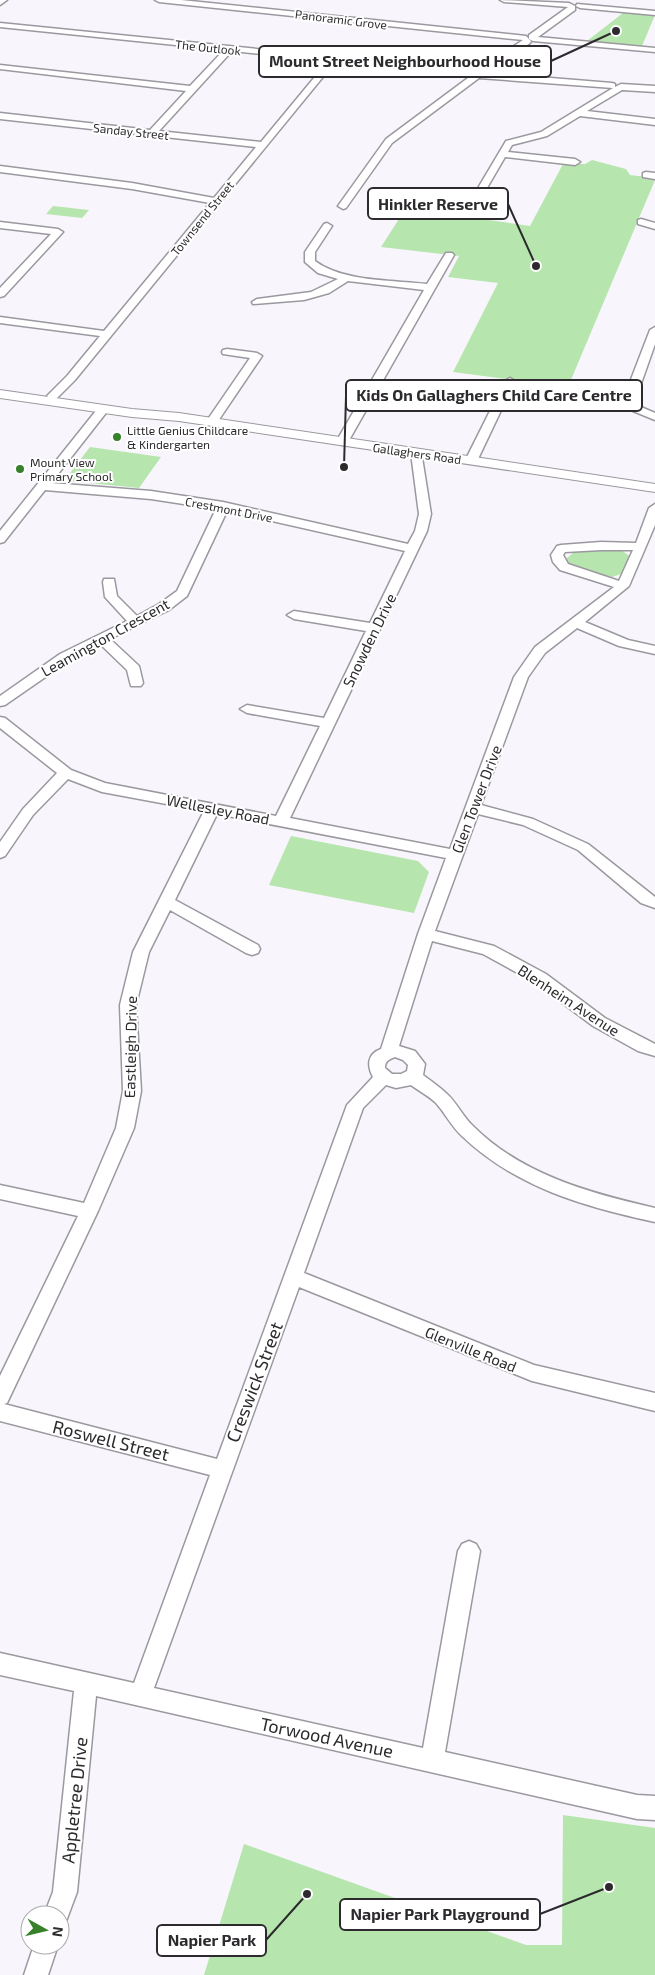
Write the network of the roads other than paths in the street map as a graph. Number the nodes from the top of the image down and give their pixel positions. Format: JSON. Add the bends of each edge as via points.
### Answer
{"nodes":[{"id":1,"x":4,"y":0,"type":"edge"},
{"id":2,"x":159,"y":0,"type":"edge"},
{"id":3,"x":504,"y":0,"type":"edge"},
{"id":4,"x":0,"y":3,"type":"edge"},
{"id":5,"x":575,"y":5,"type":"edge"},
{"id":6,"x":655,"y":13,"type":"edge"},
{"id":7,"x":0,"y":25,"type":"edge"},
{"id":8,"x":530,"y":39,"type":"junction"},
{"id":9,"x":229,"y":49,"type":"junction"},
{"id":10,"x":655,"y":50,"type":"edge"},
{"id":11,"x":333,"y":60,"type":"junction"},
{"id":12,"x":0,"y":67,"type":"edge"},
{"id":13,"x":482,"y":74,"type":"junction"},
{"id":14,"x":193,"y":89,"type":"junction"},
{"id":15,"x":614,"y":89,"type":"junction"},
{"id":16,"x":655,"y":89,"type":"edge"},
{"id":17,"x":580,"y":112,"type":"junction"},
{"id":18,"x":0,"y":116,"type":"edge"},
{"id":19,"x":655,"y":122,"type":"edge"},
{"id":20,"x":152,"y":133,"type":"junction"},
{"id":21,"x":261,"y":145,"type":"junction"},
{"id":22,"x":504,"y":154,"type":"junction"},
{"id":23,"x":575,"y":162,"type":"dead end"},
{"id":24,"x":0,"y":169,"type":"edge"},
{"id":25,"x":216,"y":201,"type":"junction"},
{"id":26,"x":343,"y":206,"type":"dead end"},
{"id":27,"x":467,"y":215,"type":"dead end"},
{"id":28,"x":641,"y":222,"type":"dead end"},
{"id":29,"x":0,"y":225,"type":"edge"},
{"id":30,"x":327,"y":226,"type":"dead end"},
{"id":31,"x":655,"y":226,"type":"edge"},
{"id":32,"x":450,"y":256,"type":"dead end"},
{"id":33,"x":346,"y":278,"type":"junction"},
{"id":34,"x":430,"y":288,"type":"junction"},
{"id":35,"x":0,"y":294,"type":"edge"},
{"id":36,"x":257,"y":302,"type":"dead end"},
{"id":37,"x":0,"y":320,"type":"edge"},
{"id":38,"x":655,"y":330,"type":"edge"},
{"id":39,"x":106,"y":334,"type":"junction"},
{"id":40,"x":227,"y":352,"type":"dead end"},
{"id":41,"x":510,"y":382,"type":"dead end"},
{"id":42,"x":0,"y":388,"type":"edge"},
{"id":43,"x":0,"y":394,"type":"edge"},
{"id":44,"x":56,"y":396,"type":"junction"},
{"id":45,"x":105,"y":406,"type":"junction"},
{"id":46,"x":655,"y":417,"type":"edge"},
{"id":47,"x":212,"y":422,"type":"junction"},
{"id":48,"x":342,"y":442,"type":"junction"},
{"id":49,"x":417,"y":453,"type":"junction"},
{"id":50,"x":471,"y":461,"type":"junction"},
{"id":51,"x":43,"y":486,"type":"junction"},
{"id":52,"x":655,"y":488,"type":"edge"},
{"id":53,"x":223,"y":506,"type":"junction"},
{"id":54,"x":655,"y":508,"type":"edge"},
{"id":55,"x":0,"y":539,"type":"edge"},
{"id":56,"x":641,"y":547,"type":"junction"},
{"id":57,"x":413,"y":549,"type":"junction"},
{"id":58,"x":109,"y":582,"type":"dead end"},
{"id":59,"x":623,"y":586,"type":"junction"},
{"id":60,"x":294,"y":614,"type":"dead end"},
{"id":61,"x":135,"y":621,"type":"junction"},
{"id":62,"x":577,"y":623,"type":"junction"},
{"id":63,"x":375,"y":628,"type":"junction"},
{"id":64,"x":101,"y":638,"type":"junction"},
{"id":65,"x":655,"y":650,"type":"edge"},
{"id":66,"x":136,"y":683,"type":"dead end"},
{"id":67,"x":0,"y":702,"type":"edge"},
{"id":68,"x":246,"y":709,"type":"dead end"},
{"id":69,"x":0,"y":721,"type":"edge"},
{"id":70,"x":329,"y":724,"type":"junction"},
{"id":71,"x":66,"y":773,"type":"junction"},
{"id":72,"x":213,"y":808,"type":"junction"},
{"id":73,"x":474,"y":808,"type":"junction"},
{"id":74,"x":281,"y":821,"type":"junction"},
{"id":75,"x":1,"y":851,"type":"edge"},
{"id":76,"x":455,"y":855,"type":"junction"},
{"id":77,"x":167,"y":902,"type":"junction"},
{"id":78,"x":655,"y":904,"type":"edge"},
{"id":79,"x":426,"y":934,"type":"junction"},
{"id":80,"x":252,"y":948,"type":"dead end"},
{"id":81,"x":655,"y":1050,"type":"edge"},
{"id":82,"x":388,"y":1053,"type":"junction"},
{"id":83,"x":413,"y":1077,"type":"junction"},
{"id":84,"x":383,"y":1078,"type":"junction"},
{"id":85,"x":0,"y":1192,"type":"edge"},
{"id":86,"x":89,"y":1212,"type":"junction"},
{"id":87,"x":655,"y":1214,"type":"edge"},
{"id":88,"x":294,"y":1278,"type":"junction"},
{"id":89,"x":0,"y":1397,"type":"edge"},
{"id":90,"x":655,"y":1402,"type":"edge"},
{"id":91,"x":0,"y":1412,"type":"edge"},
{"id":92,"x":221,"y":1469,"type":"junction"},
{"id":93,"x":469,"y":1551,"type":"dead end"},
{"id":94,"x":0,"y":1664,"type":"edge"},
{"id":95,"x":86,"y":1684,"type":"junction"},
{"id":96,"x":140,"y":1696,"type":"junction"},
{"id":97,"x":432,"y":1760,"type":"junction"},
{"id":98,"x":655,"y":1808,"type":"edge"},
{"id":99,"x":59,"y":1905,"type":"edge"},
{"id":100,"x":43,"y":1955,"type":"edge"},
{"id":101,"x":36,"y":1975,"type":"edge"}],
"edges":[{"from":1,"to":4,"type":"street"},
{"from":2,"to":8,"type":"street","name":"Panoramic Grove"},
{"from":3,"to":5,"type":"street"},
{"from":5,"to":6,"type":"street"},
{"from":5,"to":8,"type":"street"},
{"from":7,"to":9,"type":"street","name":"The Outlook"},
{"from":8,"to":10,"type":"street","name":"Panoramic Grove"},
{"from":8,"to":13,"type":"street"},
{"from":9,"to":11,"type":"street","name":"The Outlook"},
{"from":9,"to":14,"type":"street"},
{"from":11,"to":13,"type":"street","name":"The Outlook"},
{"from":11,"to":21,"type":"street","name":"Townsend Street"},
{"from":12,"to":14,"type":"street"},
{"from":13,"to":15,"type":"street","name":"The Outlook"},
{"from":13,"to":26,"type":"street","via":[[389,141]]},
{"from":14,"to":20,"type":"street"},
{"from":15,"to":16,"type":"street","name":"The Outlook"},
{"from":15,"to":17,"type":"street"},
{"from":17,"to":19,"type":"street"},
{"from":17,"to":22,"type":"street","via":[[544,134],[509,143]]},
{"from":18,"to":20,"type":"street","name":"Sanday Street"},
{"from":20,"to":21,"type":"street","name":"Sanday Street"},
{"from":21,"to":25,"type":"street","name":"Townsend Street"},
{"from":22,"to":23,"type":"street"},
{"from":22,"to":27,"type":"street"},
{"from":24,"to":25,"type":"street","via":[[132,186]]},
{"from":25,"to":39,"type":"street","name":"Townsend Street"},
{"from":28,"to":31,"type":"street"},
{"from":29,"to":35,"type":"street","via":[[58,232]]},
{"from":30,"to":33,"type":"street","via":[[310,252],[310,262],[322,271]]},
{"from":32,"to":34,"type":"street"},
{"from":33,"to":34,"type":"street"},
{"from":33,"to":36,"type":"street","via":[[332,289],[298,299]]},
{"from":34,"to":48,"type":"street"},
{"from":37,"to":39,"type":"street"},
{"from":38,"to":46,"type":"street","via":[[630,403]]},
{"from":39,"to":44,"type":"street","name":"Townsend Street"},
{"from":40,"to":47,"type":"street","via":[[257,356]]},
{"from":41,"to":50,"type":"street"},
{"from":42,"to":44,"type":"street","name":"Gallaghers Road"},
{"from":43,"to":45,"type":"street","name":"Gallaghers Road"},
{"from":44,"to":45,"type":"street","name":"Gallaghers Road"},
{"from":45,"to":47,"type":"street","name":"Gallaghers Road"},
{"from":45,"to":51,"type":"street"},
{"from":47,"to":48,"type":"street","name":"Gallaghers Road"},
{"from":48,"to":49,"type":"street","name":"Gallaghers Road"},
{"from":49,"to":50,"type":"street","name":"Gallaghers Road"},
{"from":49,"to":57,"type":"street","name":"Snowden Drive","via":[[425,514]]},
{"from":50,"to":52,"type":"street","name":"Gallaghers Road"},
{"from":51,"to":53,"type":"street","name":"Crestmont Drive","via":[[151,495]]},
{"from":51,"to":55,"type":"street"},
{"from":53,"to":57,"type":"street","name":"Crestmont Drive"},
{"from":53,"to":61,"type":"street","name":"Leamington Crescent","via":[[182,593],[164,607]]},
{"from":54,"to":56,"type":"street","name":"Glen Tower Drive"},
{"from":56,"to":59,"type":"street","name":"Glen Tower Drive"},
{"from":56,"to":59,"type":"street","via":[[570,548],[561,549],[557,555],[564,567]]},
{"from":57,"to":63,"type":"street","name":"Snowden Drive"},
{"from":58,"to":61,"type":"street","via":[[112,597]]},
{"from":59,"to":62,"type":"street","name":"Glen Tower Drive"},
{"from":60,"to":63,"type":"street"},
{"from":61,"to":64,"type":"street","name":"Leamington Crescent"},
{"from":62,"to":65,"type":"street","via":[[624,643]]},
{"from":62,"to":73,"type":"street","name":"Glen Tower Drive","via":[[540,650],[521,677]]},
{"from":63,"to":70,"type":"street","name":"Snowden Drive"},
{"from":64,"to":66,"type":"street","via":[[134,669]]},
{"from":64,"to":67,"type":"street","name":"Leamington Crescent","via":[[65,657]]},
{"from":68,"to":70,"type":"street"},
{"from":69,"to":71,"type":"street","name":"Wellesley Road"},
{"from":70,"to":74,"type":"street","name":"Snowden Drive"},
{"from":71,"to":72,"type":"street","name":"Wellesley Road","via":[[102,787]]},
{"from":71,"to":75,"type":"street","via":[[28,812]]},
{"from":72,"to":74,"type":"street","name":"Wellesley Road"},
{"from":72,"to":77,"type":"street","name":"Eastleigh Drive"},
{"from":73,"to":76,"type":"street","name":"Glen Tower Drive"},
{"from":73,"to":78,"type":"street","via":[[528,822],[583,847]]},
{"from":74,"to":76,"type":"street","name":"Wellesley Road"},
{"from":76,"to":79,"type":"street","name":"Glen Tower Drive"},
{"from":77,"to":80,"type":"street"},
{"from":77,"to":86,"type":"street","name":"Eastleigh Drive","via":[[140,952],[128,1005],[132,1091],[125,1128]]},
{"from":79,"to":81,"type":"street","name":"Blenheim Avenue","via":[[488,950],[540,978],[598,1022]]},
{"from":79,"to":82,"type":"street","name":"Glen Tower Drive"},
{"from":82,"to":83,"type":"street","via":[[402,1052],[414,1059],[417,1069]]},
{"from":82,"to":84,"type":"street","via":[[376,1065]]},
{"from":83,"to":84,"type":"street","via":[[400,1082]]},
{"from":83,"to":87,"type":"street","via":[[441,1098],[467,1132],[506,1162],[556,1188],[610,1205]]},
{"from":84,"to":88,"type":"street","name":"Creswick Street","via":[[356,1105]]},
{"from":85,"to":86,"type":"street"},
{"from":86,"to":89,"type":"street","name":"Eastleigh Drive"},
{"from":88,"to":90,"type":"street","name":"Glenville Road","via":[[532,1374]]},
{"from":88,"to":92,"type":"street","name":"Creswick Street"},
{"from":91,"to":92,"type":"street","name":"Roswell Street"},
{"from":92,"to":96,"type":"street","name":"Creswick Street"},
{"from":93,"to":97,"type":"street"},
{"from":94,"to":95,"type":"street","name":"Torwood Avenue"},
{"from":95,"to":96,"type":"street","name":"Torwood Avenue"},
{"from":95,"to":99,"type":"street","name":"Appletree Drive","via":[[64,1892]]},
{"from":96,"to":97,"type":"street","name":"Torwood Avenue"},
{"from":97,"to":98,"type":"street","name":"Torwood Avenue","via":[[637,1807]]},
{"from":100,"to":101,"type":"street"}]}
